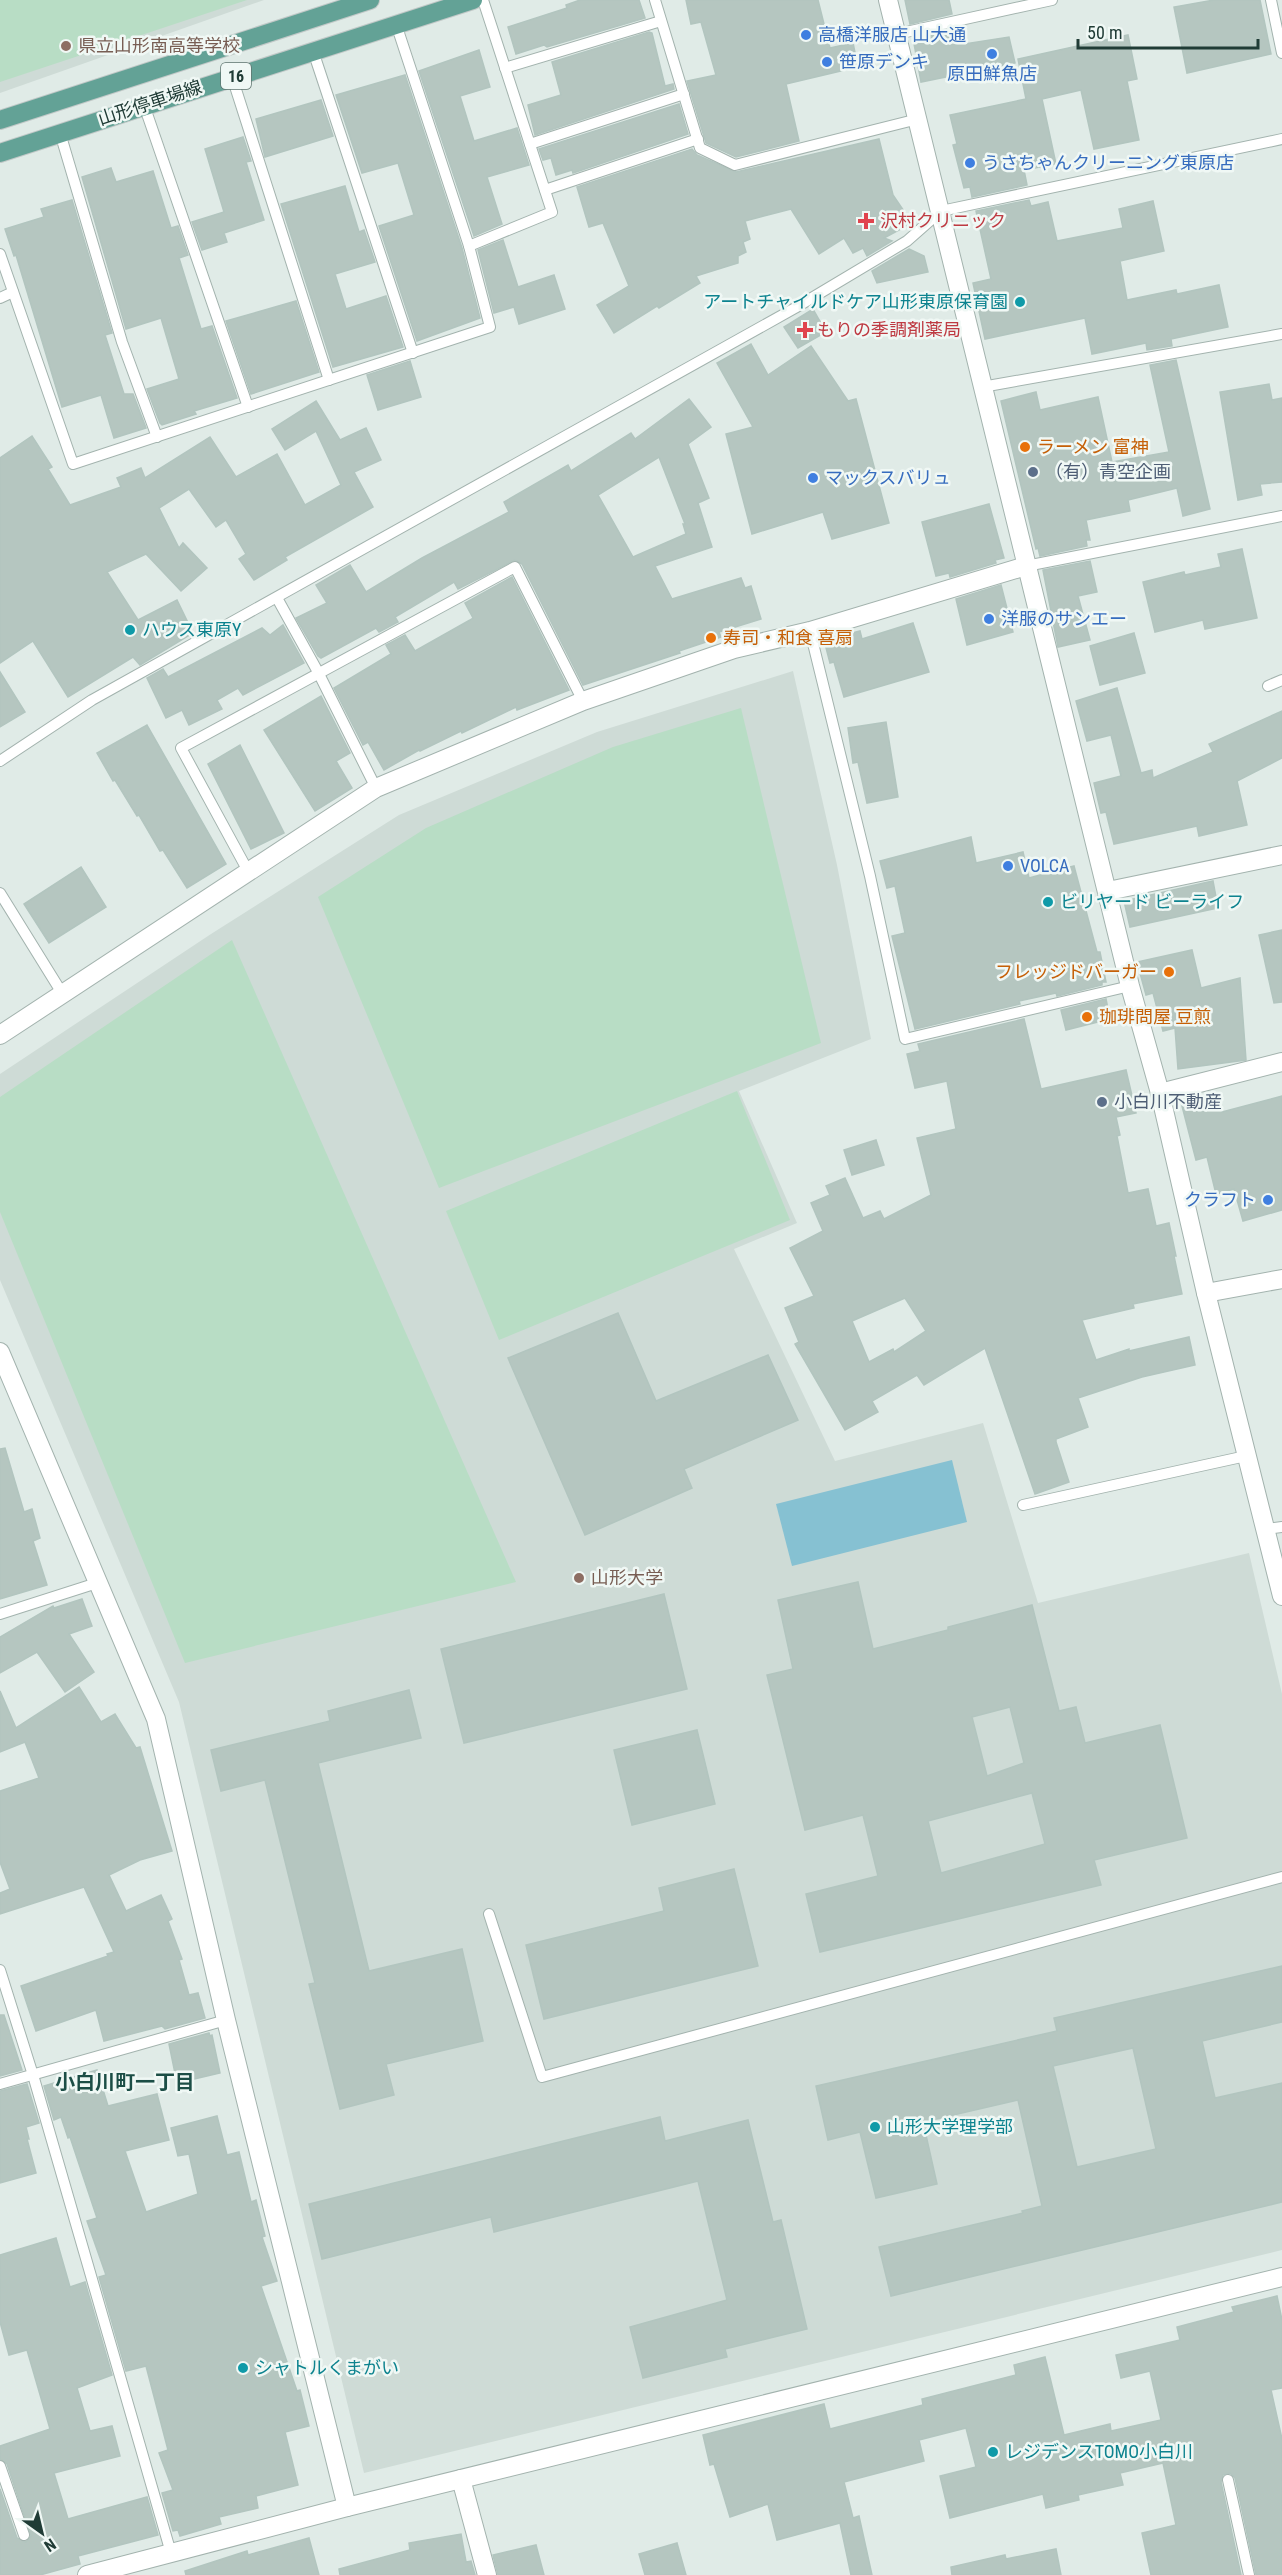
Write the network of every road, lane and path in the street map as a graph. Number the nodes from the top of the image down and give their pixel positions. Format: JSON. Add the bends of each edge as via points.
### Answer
{"nodes":[{"id":1,"x":370,"y":0,"type":"edge"},
{"id":2,"x":473,"y":0,"type":"edge"},
{"id":3,"x":483,"y":0,"type":"edge"},
{"id":4,"x":655,"y":0,"type":"edge"},
{"id":5,"x":888,"y":0,"type":"edge"},
{"id":6,"x":1052,"y":0,"type":"edge"},
{"id":7,"x":1271,"y":0,"type":"edge"},
{"id":8,"x":661,"y":21,"type":"junction"},
{"id":9,"x":396,"y":24,"type":"junction"},
{"id":10,"x":897,"y":34,"type":"junction"},
{"id":11,"x":313,"y":51,"type":"junction"},
{"id":12,"x":1282,"y":53,"type":"edge"},
{"id":13,"x":505,"y":68,"type":"junction"},
{"id":14,"x":232,"y":77,"type":"junction"},
{"id":15,"x":684,"y":94,"type":"junction"},
{"id":16,"x":144,"y":105,"type":"junction"},
{"id":17,"x":918,"y":119,"type":"junction"},
{"id":18,"x":0,"y":120,"type":"edge"},
{"id":19,"x":60,"y":133,"type":"junction"},
{"id":20,"x":698,"y":139,"type":"junction"},
{"id":21,"x":1282,"y":139,"type":"edge"},
{"id":22,"x":530,"y":144,"type":"junction"},
{"id":23,"x":0,"y":153,"type":"edge"},
{"id":24,"x":545,"y":190,"type":"junction"},
{"id":25,"x":941,"y":211,"type":"junction"},
{"id":26,"x":469,"y":246,"type":"junction"},
{"id":27,"x":0,"y":254,"type":"edge"},
{"id":28,"x":13,"y":292,"type":"junction"},
{"id":29,"x":0,"y":298,"type":"edge"},
{"id":30,"x":1282,"y":334,"type":"edge"},
{"id":31,"x":413,"y":353,"type":"junction"},
{"id":32,"x":329,"y":380,"type":"junction"},
{"id":33,"x":982,"y":387,"type":"junction"},
{"id":34,"x":248,"y":407,"type":"junction"},
{"id":35,"x":157,"y":437,"type":"junction"},
{"id":36,"x":1282,"y":516,"type":"edge"},
{"id":37,"x":1026,"y":566,"type":"junction"},
{"id":38,"x":277,"y":598,"type":"junction"},
{"id":39,"x":810,"y":631,"type":"junction"},
{"id":40,"x":318,"y":672,"type":"junction"},
{"id":41,"x":1282,"y":680,"type":"edge"},
{"id":42,"x":1268,"y":686,"type":"dead end"},
{"id":43,"x":583,"y":701,"type":"junction"},
{"id":44,"x":0,"y":761,"type":"edge"},
{"id":45,"x":376,"y":788,"type":"junction"},
{"id":46,"x":1282,"y":855,"type":"edge"},
{"id":47,"x":248,"y":871,"type":"junction"},
{"id":48,"x":1108,"y":891,"type":"junction"},
{"id":49,"x":0,"y":893,"type":"edge"},
{"id":50,"x":1130,"y":986,"type":"junction"},
{"id":51,"x":62,"y":993,"type":"junction"},
{"id":52,"x":0,"y":1035,"type":"edge"},
{"id":53,"x":1282,"y":1062,"type":"edge"},
{"id":54,"x":1160,"y":1093,"type":"junction"},
{"id":55,"x":1282,"y":1279,"type":"edge"},
{"id":56,"x":1206,"y":1293,"type":"junction"},
{"id":57,"x":0,"y":1352,"type":"edge"},
{"id":58,"x":1246,"y":1456,"type":"junction"},
{"id":59,"x":1023,"y":1506,"type":"dead end"},
{"id":60,"x":1274,"y":1528,"type":"edge"},
{"id":61,"x":97,"y":1583,"type":"junction"},
{"id":62,"x":1282,"y":1596,"type":"edge"},
{"id":63,"x":0,"y":1614,"type":"edge"},
{"id":64,"x":1282,"y":1877,"type":"edge"},
{"id":65,"x":489,"y":1914,"type":"dead end"},
{"id":66,"x":0,"y":1970,"type":"edge"},
{"id":67,"x":226,"y":2020,"type":"junction"},
{"id":68,"x":33,"y":2074,"type":"junction"},
{"id":69,"x":0,"y":2084,"type":"edge"},
{"id":70,"x":1282,"y":2277,"type":"edge"},
{"id":71,"x":0,"y":2466,"type":"edge"},
{"id":72,"x":461,"y":2479,"type":"junction"},
{"id":73,"x":1228,"y":2480,"type":"dead end"},
{"id":74,"x":347,"y":2507,"type":"junction"},
{"id":75,"x":24,"y":2535,"type":"dead end"},
{"id":76,"x":171,"y":2553,"type":"junction"},
{"id":77,"x":87,"y":2575,"type":"edge"},
{"id":78,"x":487,"y":2575,"type":"edge"},
{"id":79,"x":1249,"y":2575,"type":"edge"}],
"edges":[{"from":1,"to":18,"type":"main road","name":"山形停車場線","number":"16"},
{"from":2,"to":9,"type":"main road","name":"山形停車場線","number":"16"},
{"from":3,"to":13,"type":"lane"},
{"from":4,"to":8,"type":"lane"},
{"from":5,"to":10,"type":"street"},
{"from":6,"to":10,"type":"lane"},
{"from":7,"to":12,"type":"lane"},
{"from":8,"to":13,"type":"lane"},
{"from":8,"to":15,"type":"lane"},
{"from":9,"to":11,"type":"main road","name":"山形停車場線","number":"16"},
{"from":9,"to":26,"type":"lane"},
{"from":10,"to":17,"type":"street"},
{"from":11,"to":14,"type":"main road","name":"山形停車場線","number":"16"},
{"from":11,"to":31,"type":"lane"},
{"from":13,"to":22,"type":"lane"},
{"from":14,"to":16,"type":"main road","name":"山形停車場線","number":"16"},
{"from":14,"to":32,"type":"lane"},
{"from":15,"to":20,"type":"lane"},
{"from":15,"to":22,"type":"lane"},
{"from":16,"to":19,"type":"main road","name":"山形停車場線","number":"16"},
{"from":16,"to":34,"type":"lane"},
{"from":17,"to":20,"type":"lane","via":[[735,165],[700,148]]},
{"from":17,"to":25,"type":"street"},
{"from":19,"to":23,"type":"main road","name":"山形停車場線","number":"16"},
{"from":19,"to":35,"type":"lane","via":[[122,342]]},
{"from":20,"to":24,"type":"lane"},
{"from":21,"to":25,"type":"lane"},
{"from":22,"to":24,"type":"lane"},
{"from":24,"to":26,"type":"lane","via":[[552,213]]},
{"from":25,"to":33,"type":"street"},
{"from":25,"to":38,"type":"lane","via":[[907,242],[795,309]]},
{"from":26,"to":31,"type":"lane","via":[[490,327]]},
{"from":27,"to":28,"type":"lane"},
{"from":28,"to":29,"type":"lane"},
{"from":28,"to":35,"type":"lane","via":[[74,464]]},
{"from":30,"to":33,"type":"lane"},
{"from":31,"to":32,"type":"lane"},
{"from":32,"to":34,"type":"lane"},
{"from":33,"to":37,"type":"street"},
{"from":34,"to":35,"type":"lane"},
{"from":36,"to":37,"type":"lane"},
{"from":37,"to":39,"type":"street"},
{"from":37,"to":48,"type":"street"},
{"from":38,"to":40,"type":"lane"},
{"from":38,"to":44,"type":"lane","via":[[92,700]]},
{"from":39,"to":43,"type":"street","via":[[734,649]]},
{"from":39,"to":50,"type":"lane","via":[[906,1039]]},
{"from":40,"to":43,"type":"lane","via":[[515,567]]},
{"from":40,"to":45,"type":"lane"},
{"from":40,"to":47,"type":"lane","via":[[181,748]]},
{"from":41,"to":42,"type":"lane"},
{"from":43,"to":45,"type":"street"},
{"from":45,"to":47,"type":"street"},
{"from":46,"to":48,"type":"street"},
{"from":47,"to":51,"type":"street"},
{"from":48,"to":50,"type":"street"},
{"from":49,"to":51,"type":"lane"},
{"from":50,"to":54,"type":"street"},
{"from":51,"to":52,"type":"street"},
{"from":53,"to":54,"type":"street"},
{"from":54,"to":56,"type":"street"},
{"from":55,"to":56,"type":"street"},
{"from":56,"to":58,"type":"street"},
{"from":57,"to":61,"type":"street"},
{"from":58,"to":59,"type":"lane"},
{"from":58,"to":60,"type":"street"},
{"from":60,"to":62,"type":"street"},
{"from":61,"to":63,"type":"lane"},
{"from":61,"to":67,"type":"street","via":[[156,1719]]},
{"from":64,"to":65,"type":"lane","via":[[542,2077]]},
{"from":66,"to":68,"type":"lane"},
{"from":67,"to":68,"type":"lane"},
{"from":67,"to":74,"type":"street"},
{"from":68,"to":69,"type":"lane"},
{"from":68,"to":76,"type":"lane"},
{"from":70,"to":72,"type":"street"},
{"from":71,"to":75,"type":"lane"},
{"from":72,"to":74,"type":"street"},
{"from":72,"to":78,"type":"street"},
{"from":73,"to":79,"type":"lane"},
{"from":74,"to":76,"type":"street"},
{"from":76,"to":77,"type":"street"}]}
